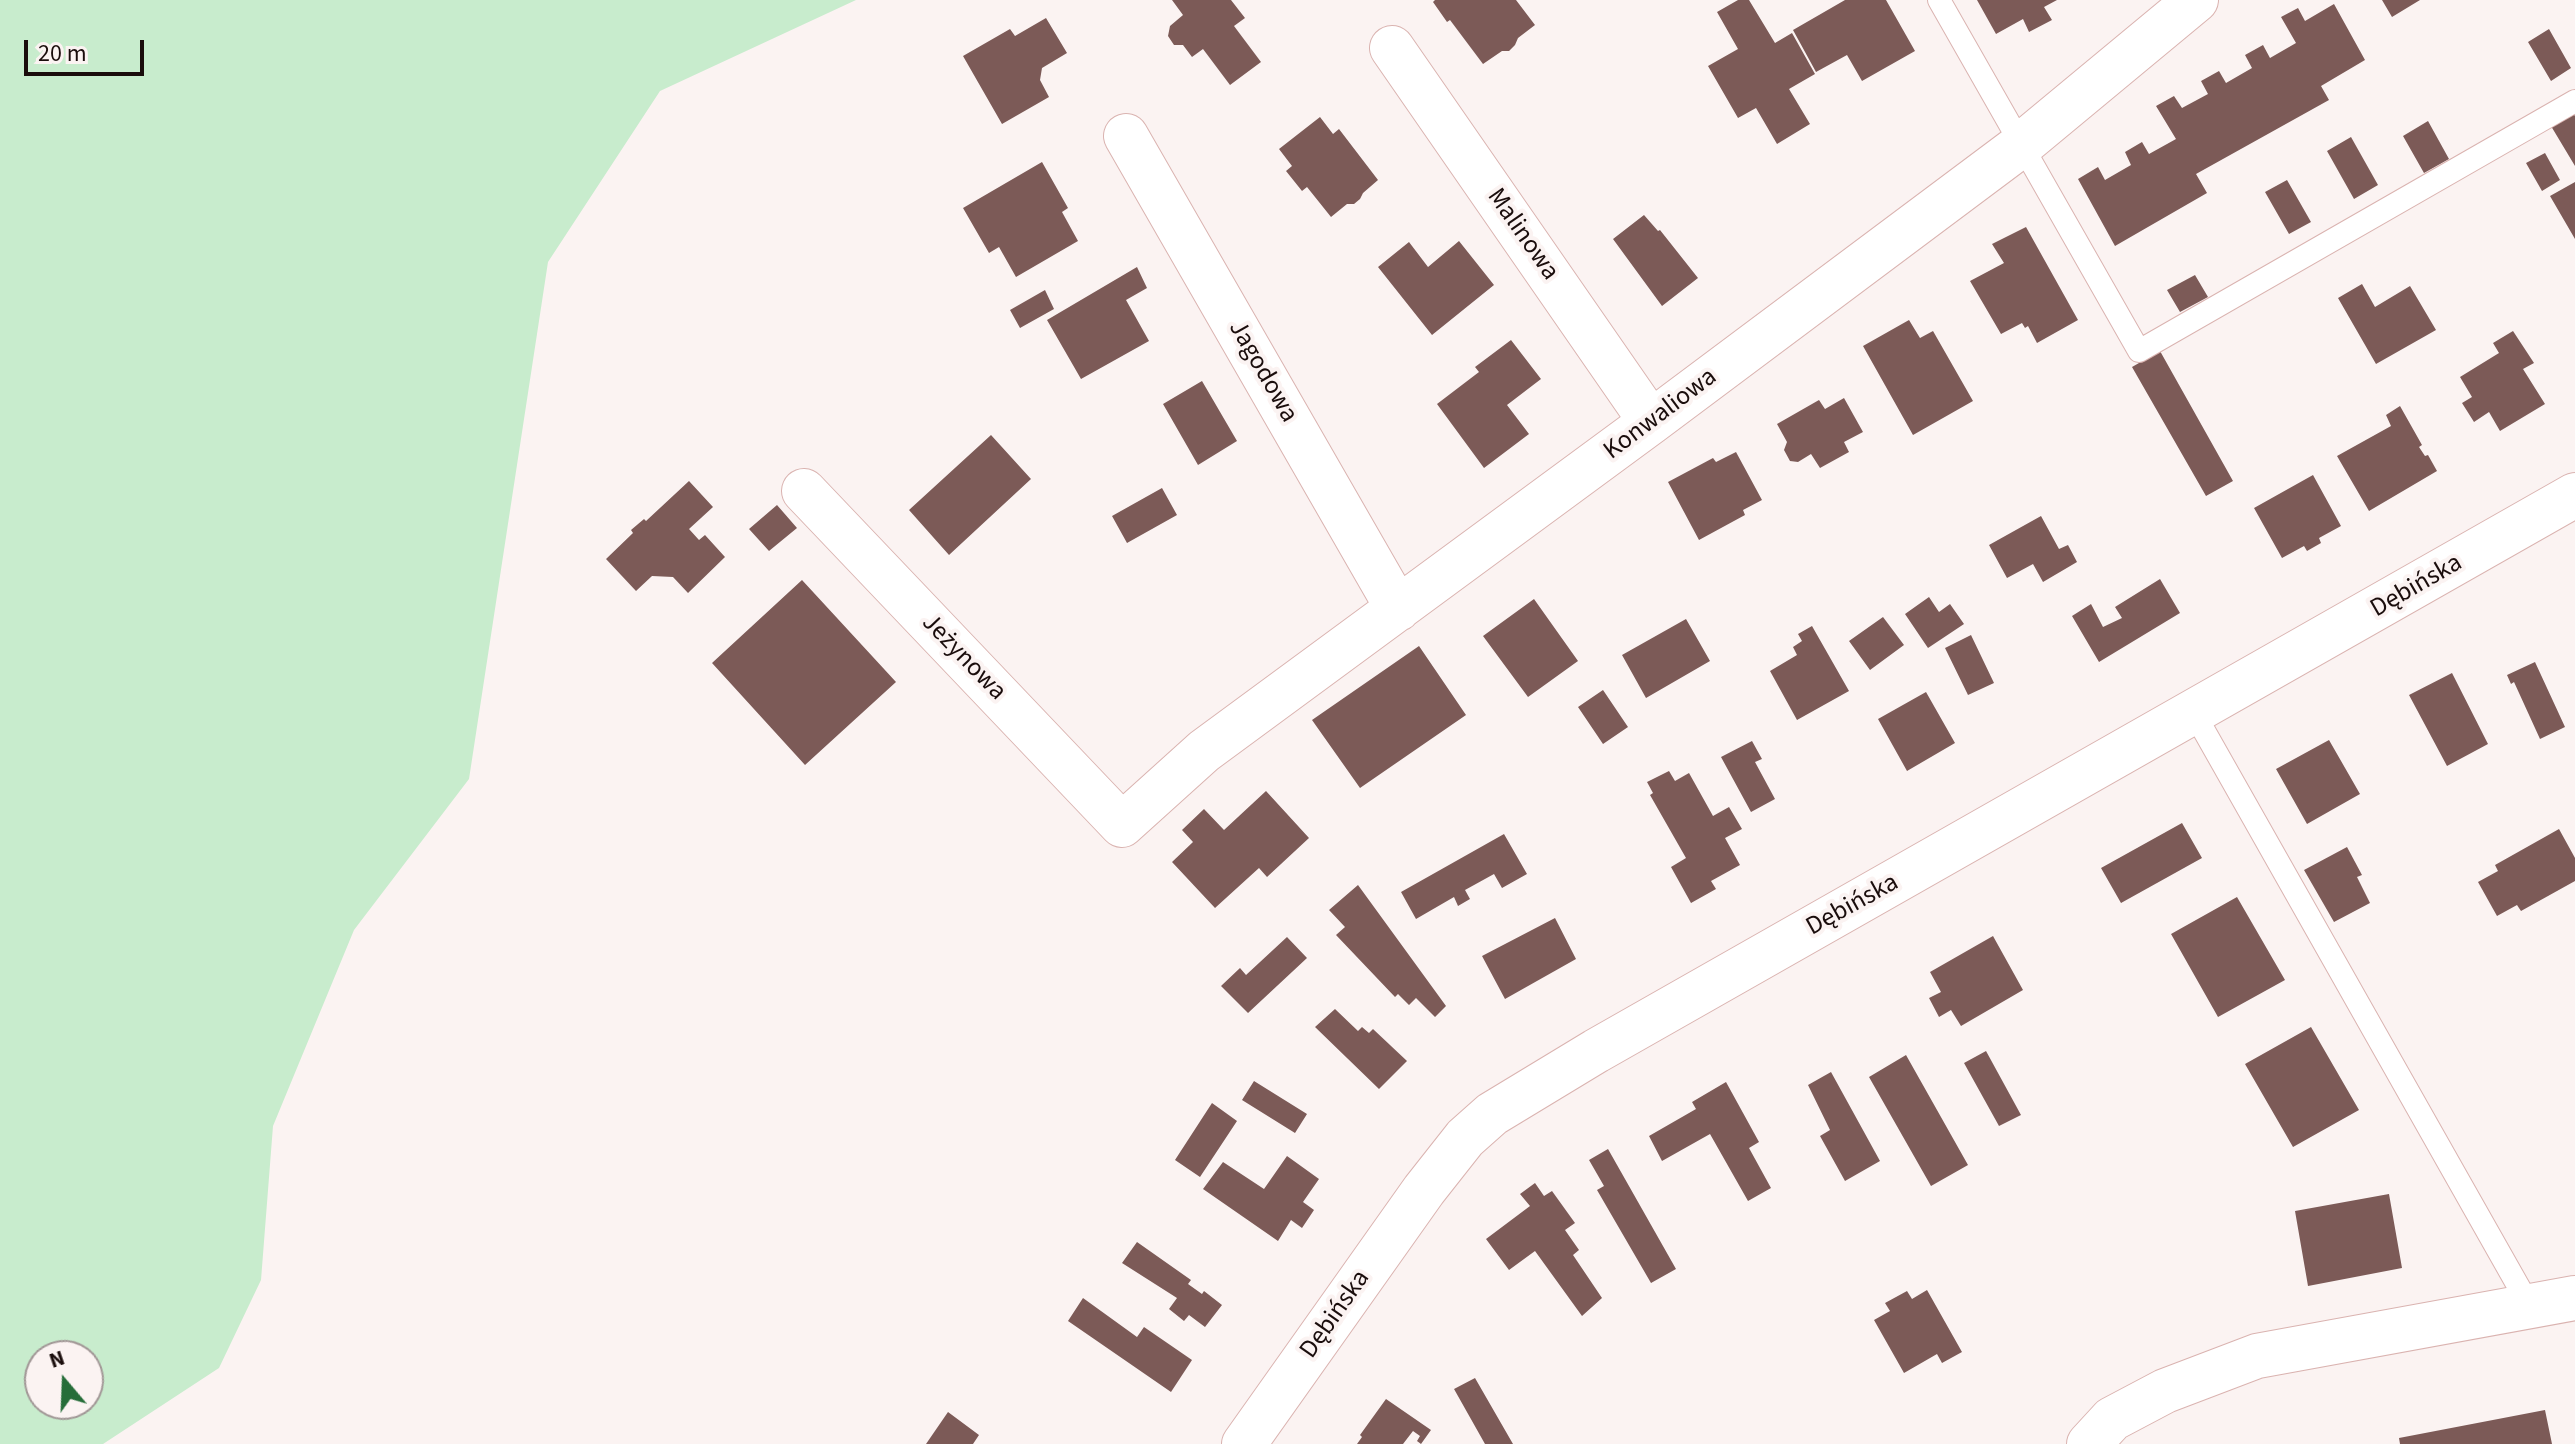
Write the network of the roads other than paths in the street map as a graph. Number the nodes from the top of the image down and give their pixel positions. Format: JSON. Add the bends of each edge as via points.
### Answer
{"nodes":[{"id":1,"x":1939,"y":0,"type":"edge"},
{"id":2,"x":2196,"y":0,"type":"edge"},
{"id":3,"x":1392,"y":48,"type":"dead end"},
{"id":4,"x":2575,"y":101,"type":"edge"},
{"id":5,"x":1126,"y":136,"type":"dead end"},
{"id":6,"x":2020,"y":146,"type":"junction"},
{"id":7,"x":1651,"y":422,"type":"junction"},
{"id":8,"x":804,"y":491,"type":"dead end"},
{"id":9,"x":2575,"y":495,"type":"edge"},
{"id":10,"x":1398,"y":609,"type":"junction"},
{"id":11,"x":2194,"y":713,"type":"junction"},
{"id":12,"x":1122,"y":825,"type":"joint"},
{"id":13,"x":2575,"y":1298,"type":"edge"},
{"id":14,"x":2529,"y":1305,"type":"junction"},
{"id":15,"x":1244,"y":1444,"type":"edge"},
{"id":16,"x":2089,"y":1444,"type":"edge"}],
"edges":[{"from":1,"to":6,"type":"lane"},
{"from":2,"to":6,"type":"street","name":"Konwaliowa"},
{"from":3,"to":7,"type":"street","name":"Malinowa"},
{"from":4,"to":6,"type":"lane","via":[[2139,351]]},
{"from":5,"to":10,"type":"street","name":"Jagodowa"},
{"from":6,"to":7,"type":"street","name":"Konwaliowa"},
{"from":7,"to":10,"type":"street","name":"Konwaliowa"},
{"from":8,"to":12,"type":"street","name":"Jeżynowa"},
{"from":9,"to":11,"type":"street","name":"Dębińska"},
{"from":10,"to":12,"type":"street","name":"Konwaliowa","via":[[1204,751]]},
{"from":11,"to":14,"type":"lane"},
{"from":11,"to":15,"type":"street","name":"Dębińska","via":[[1492,1114],[1465,1138],[1424,1190]]},
{"from":13,"to":14,"type":"street"},
{"from":14,"to":16,"type":"street","via":[[2257,1356],[2152,1398],[2112,1419]]}]}
